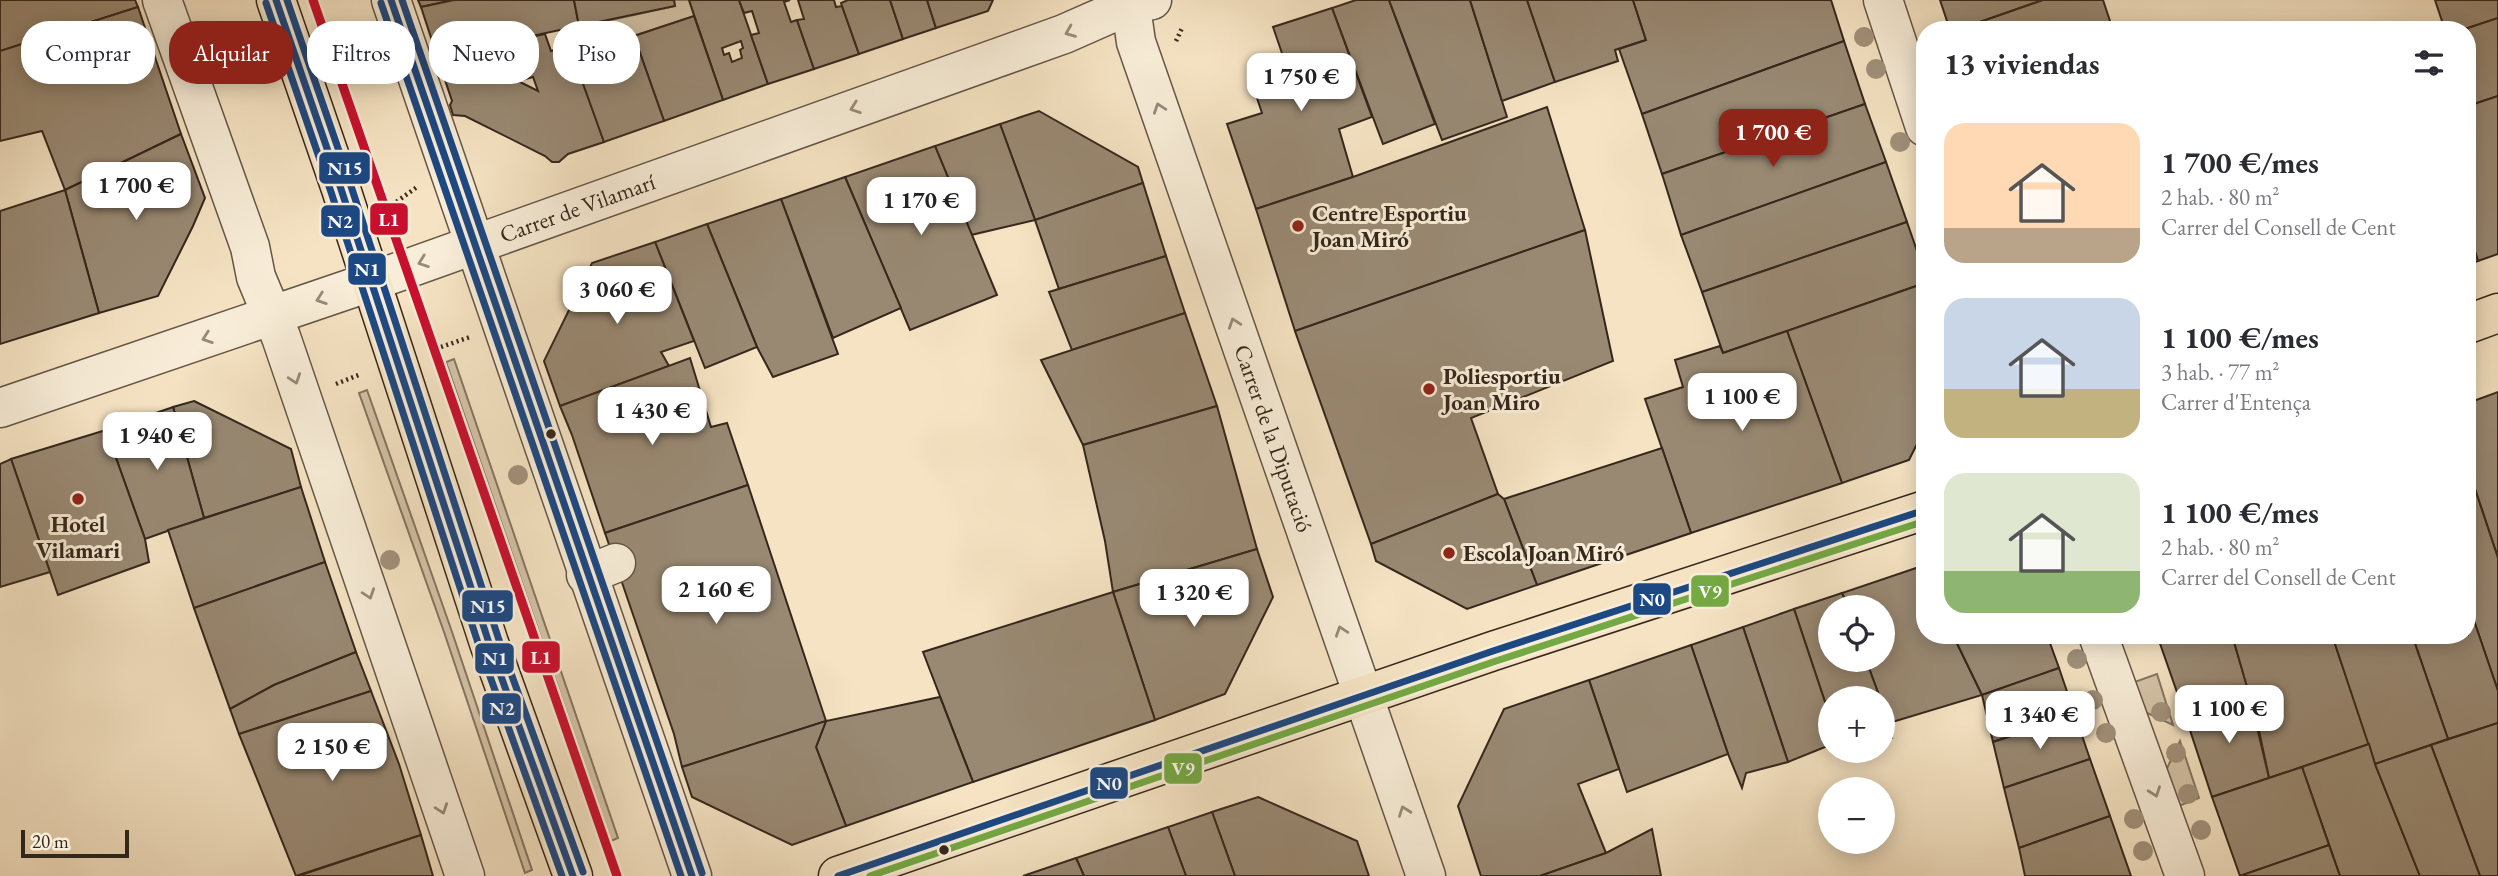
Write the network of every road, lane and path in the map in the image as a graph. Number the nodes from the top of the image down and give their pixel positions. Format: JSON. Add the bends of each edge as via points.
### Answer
{"nodes":[{"id":1,"x":162,"y":0,"type":"edge"},
{"id":2,"x":276,"y":0,"type":"edge"},
{"id":3,"x":391,"y":0,"type":"edge"},
{"id":4,"x":1883,"y":0,"type":"edge"},
{"id":5,"x":1138,"y":1,"type":"edge"},
{"id":6,"x":1916,"y":100,"type":"edge"},
{"id":7,"x":476,"y":243,"type":"junction"},
{"id":8,"x":370,"y":282,"type":"junction"},
{"id":9,"x":2498,"y":313,"type":"edge"},
{"id":10,"x":271,"y":315,"type":"junction"},
{"id":11,"x":2476,"y":321,"type":"edge"},
{"id":12,"x":0,"y":408,"type":"edge"},
{"id":13,"x":1916,"y":513,"type":"edge"},
{"id":14,"x":2101,"y":644,"type":"edge"},
{"id":15,"x":1363,"y":695,"type":"junction"},
{"id":16,"x":465,"y":876,"type":"edge"},
{"id":17,"x":573,"y":876,"type":"edge"},
{"id":18,"x":692,"y":876,"type":"edge"},
{"id":19,"x":838,"y":876,"type":"edge"},
{"id":20,"x":1426,"y":876,"type":"edge"},
{"id":21,"x":2185,"y":876,"type":"edge"}],
"edges":[{"from":1,"to":10,"type":"street"},
{"from":2,"to":8,"type":"main road"},
{"from":3,"to":7,"type":"street"},
{"from":4,"to":6,"type":"street"},
{"from":5,"to":7,"type":"street","name":"Carrer de Vilamarí","one_way":true,"via":[[1064,34]]},
{"from":15,"to":5,"type":"street","name":"Carrer de la Diputació","one_way":true,"via":[[1136,42]]},
{"from":7,"to":8,"type":"street","name":"Carrer de Vilamarí","one_way":true},
{"from":7,"to":18,"type":"street","via":[[601,569]]},
{"from":8,"to":10,"type":"street","name":"Carrer de Vilamarí","one_way":true},
{"from":8,"to":17,"type":"main road","via":[[489,643]]},
{"from":9,"to":11,"type":"main road"},
{"from":10,"to":12,"type":"street","name":"Carrer de Vilamarí","one_way":true},
{"from":10,"to":16,"type":"street","one_way":true},
{"from":13,"to":15,"type":"main road"},
{"from":14,"to":21,"type":"street","one_way":true},
{"from":15,"to":19,"type":"main road"},
{"from":20,"to":15,"type":"street","name":"Carrer de la Diputació","one_way":true}]}
